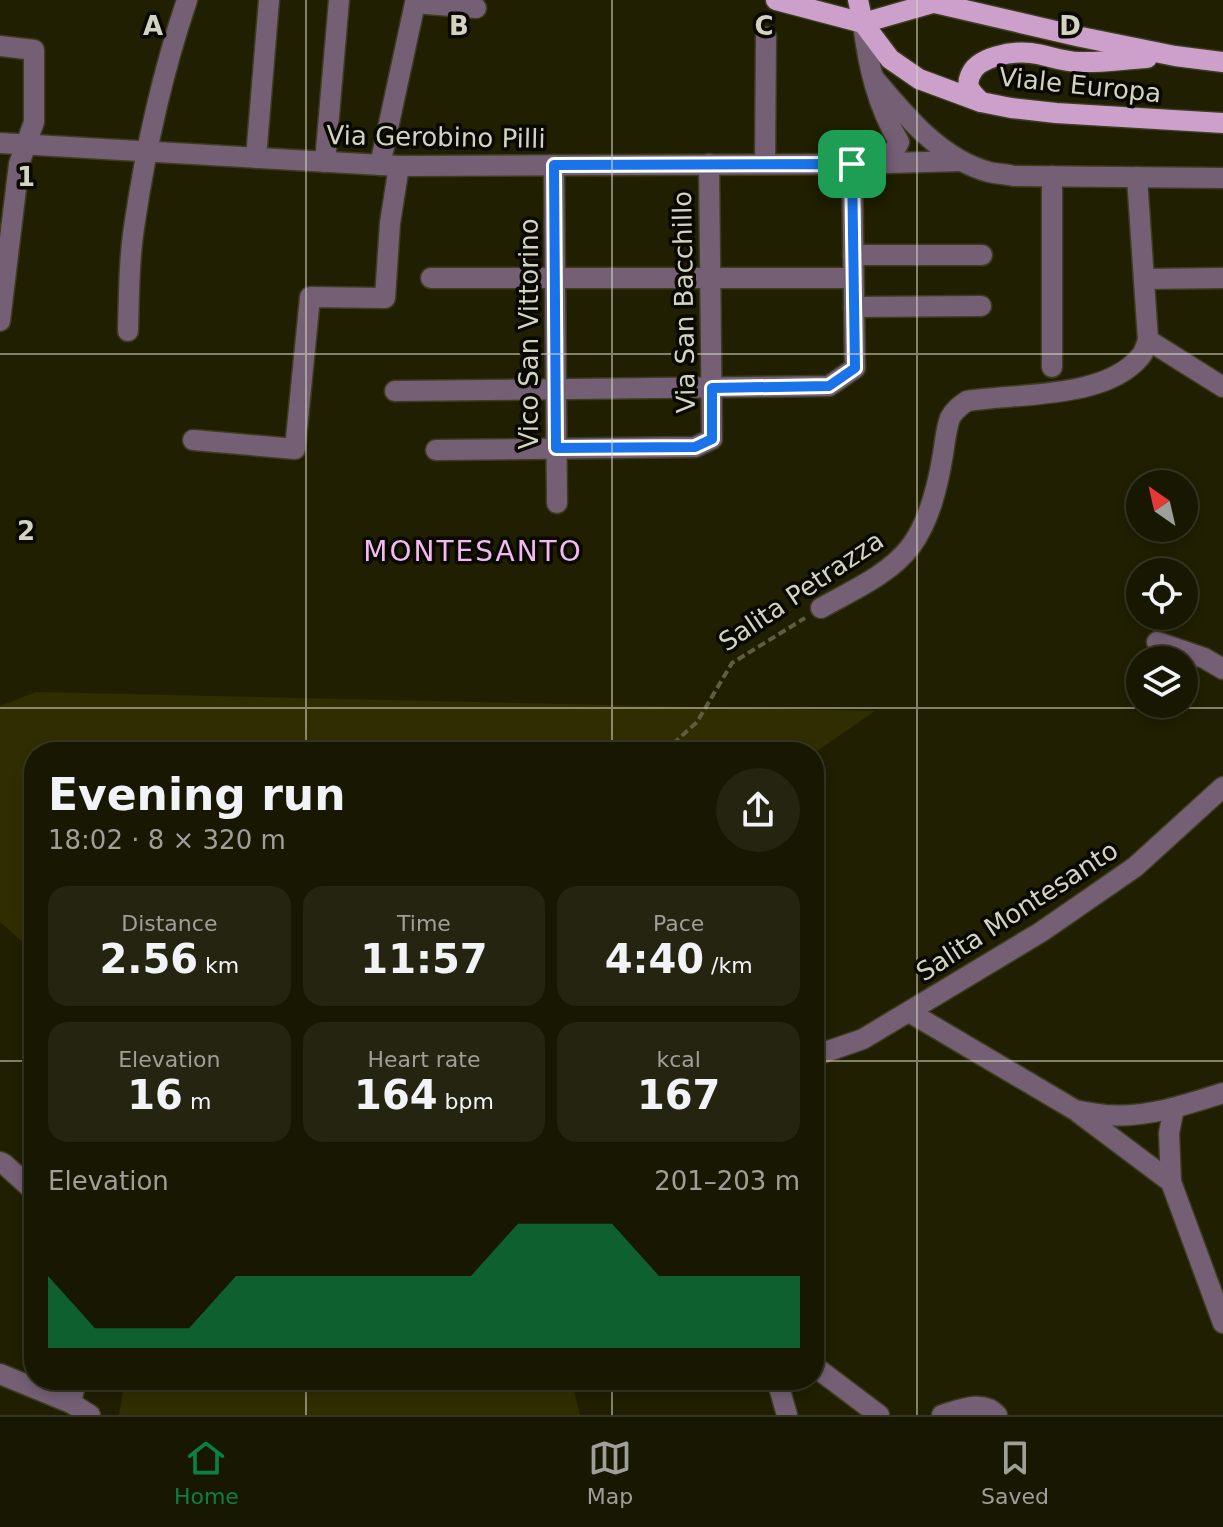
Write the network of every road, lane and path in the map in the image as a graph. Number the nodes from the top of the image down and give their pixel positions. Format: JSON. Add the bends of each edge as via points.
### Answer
{"nodes":[{"id":1,"x":187,"y":0,"type":"edge"},
{"id":2,"x":269,"y":0,"type":"edge"},
{"id":3,"x":339,"y":0,"type":"edge"},
{"id":4,"x":776,"y":0,"type":"edge"},
{"id":5,"x":858,"y":0,"type":"edge"},
{"id":6,"x":928,"y":2,"type":"edge"},
{"id":7,"x":476,"y":8,"type":"dead end"},
{"id":8,"x":863,"y":23,"type":"junction"},
{"id":9,"x":766,"y":37,"type":"dead end"},
{"id":10,"x":0,"y":46,"type":"edge"},
{"id":11,"x":1175,"y":56,"type":"junction"},
{"id":12,"x":1223,"y":62,"type":"edge"},
{"id":13,"x":873,"y":77,"type":"junction"},
{"id":14,"x":981,"y":102,"type":"junction"},
{"id":15,"x":1223,"y":123,"type":"edge"},
{"id":16,"x":0,"y":143,"type":"edge"},
{"id":17,"x":26,"y":144,"type":"junction"},
{"id":18,"x":147,"y":152,"type":"junction"},
{"id":19,"x":256,"y":158,"type":"junction"},
{"id":20,"x":962,"y":161,"type":"junction"},
{"id":21,"x":325,"y":162,"type":"junction"},
{"id":22,"x":709,"y":164,"type":"junction"},
{"id":23,"x":765,"y":164,"type":"junction"},
{"id":24,"x":862,"y":164,"type":"junction"},
{"id":25,"x":390,"y":165,"type":"junction"},
{"id":26,"x":554,"y":165,"type":"junction"},
{"id":27,"x":1052,"y":176,"type":"junction"},
{"id":28,"x":1137,"y":177,"type":"junction"},
{"id":29,"x":1223,"y":178,"type":"edge"},
{"id":30,"x":853,"y":255,"type":"junction"},
{"id":31,"x":982,"y":255,"type":"dead end"},
{"id":32,"x":431,"y":278,"type":"dead end"},
{"id":33,"x":555,"y":278,"type":"junction"},
{"id":34,"x":710,"y":278,"type":"junction"},
{"id":35,"x":853,"y":278,"type":"junction"},
{"id":36,"x":1223,"y":278,"type":"edge"},
{"id":37,"x":1144,"y":279,"type":"junction"},
{"id":38,"x":981,"y":306,"type":"dead end"},
{"id":39,"x":854,"y":307,"type":"junction"},
{"id":40,"x":0,"y":321,"type":"edge"},
{"id":41,"x":128,"y":331,"type":"dead end"},
{"id":42,"x":1148,"y":340,"type":"junction"},
{"id":43,"x":1052,"y":367,"type":"dead end"},
{"id":44,"x":1223,"y":387,"type":"edge"},
{"id":45,"x":712,"y":388,"type":"junction"},
{"id":46,"x":556,"y":389,"type":"junction"},
{"id":47,"x":395,"y":391,"type":"dead end"},
{"id":48,"x":193,"y":440,"type":"dead end"},
{"id":49,"x":556,"y":448,"type":"junction"},
{"id":50,"x":436,"y":450,"type":"dead end"},
{"id":51,"x":557,"y":503,"type":"dead end"},
{"id":52,"x":821,"y":608,"type":"joint"},
{"id":53,"x":1157,"y":642,"type":"dead end"},
{"id":54,"x":1223,"y":669,"type":"edge"},
{"id":55,"x":675,"y":742,"type":"edge"},
{"id":56,"x":1223,"y":787,"type":"edge"},
{"id":57,"x":909,"y":1012,"type":"junction"},
{"id":58,"x":824,"y":1053,"type":"edge"},
{"id":59,"x":1223,"y":1093,"type":"edge"},
{"id":60,"x":1174,"y":1108,"type":"junction"},
{"id":61,"x":1075,"y":1110,"type":"junction"},
{"id":62,"x":0,"y":1162,"type":"edge"},
{"id":63,"x":24,"y":1182,"type":"edge"},
{"id":64,"x":1171,"y":1182,"type":"junction"},
{"id":65,"x":1223,"y":1323,"type":"edge"},
{"id":66,"x":0,"y":1374,"type":"edge"},
{"id":67,"x":824,"y":1374,"type":"edge"},
{"id":68,"x":24,"y":1384,"type":"edge"},
{"id":69,"x":39,"y":1390,"type":"edge"},
{"id":70,"x":74,"y":1390,"type":"edge"},
{"id":71,"x":780,"y":1390,"type":"edge"},
{"id":72,"x":71,"y":1403,"type":"junction"},
{"id":73,"x":90,"y":1415,"type":"edge"},
{"id":74,"x":787,"y":1415,"type":"edge"},
{"id":75,"x":879,"y":1415,"type":"edge"},
{"id":76,"x":942,"y":1415,"type":"edge"},
{"id":77,"x":997,"y":1415,"type":"edge"}],
"edges":[{"from":1,"to":18,"type":"street"},
{"from":2,"to":19,"type":"street"},
{"from":3,"to":21,"type":"street"},
{"from":4,"to":8,"type":"main road"},
{"from":5,"to":8,"type":"main road"},
{"from":6,"to":8,"type":"main road"},
{"from":6,"to":11,"type":"main road","name":"Viale Europa"},
{"from":7,"to":25,"type":"street","via":[[415,3]]},
{"from":8,"to":13,"type":"street"},
{"from":8,"to":14,"type":"main road","name":"Viale Europa","via":[[890,59],[919,79]]},
{"from":9,"to":23,"type":"street"},
{"from":10,"to":17,"type":"street","via":[[34,50],[34,122]]},
{"from":11,"to":12,"type":"main road","name":"Viale Europa"},
{"from":11,"to":14,"type":"main road","via":[[1076,62],[1029,52],[999,56],[970,75],[971,92]]},
{"from":13,"to":20,"type":"street","via":[[921,131]]},
{"from":13,"to":24,"type":"street","via":[[881,108],[899,142],[888,156]]},
{"from":14,"to":15,"type":"main road","name":"Viale Europa","via":[[1056,113]]},
{"from":16,"to":17,"type":"street","name":"Via Gerobino Pilli"},
{"from":17,"to":18,"type":"street","name":"Via Gerobino Pilli"},
{"from":17,"to":40,"type":"street","via":[[19,164]]},
{"from":18,"to":19,"type":"street","name":"Via Gerobino Pilli"},
{"from":18,"to":41,"type":"street","via":[[133,237]]},
{"from":19,"to":21,"type":"street","name":"Via Gerobino Pilli"},
{"from":20,"to":24,"type":"street","name":"Via Gerobino Pilli"},
{"from":20,"to":27,"type":"street","via":[[1014,176]]},
{"from":21,"to":25,"type":"street","name":"Via Gerobino Pilli"},
{"from":22,"to":23,"type":"street","name":"Via Gerobino Pilli"},
{"from":22,"to":26,"type":"street","name":"Via Gerobino Pilli"},
{"from":22,"to":34,"type":"street","name":"Via San Bacchillo"},
{"from":23,"to":24,"type":"street","name":"Via Gerobino Pilli"},
{"from":24,"to":30,"type":"street"},
{"from":25,"to":26,"type":"street","name":"Via Gerobino Pilli"},
{"from":25,"to":48,"type":"street","via":[[385,298],[310,297],[295,449]]},
{"from":26,"to":33,"type":"street","name":"Vico San Vittorino"},
{"from":27,"to":28,"type":"street"},
{"from":27,"to":43,"type":"street"},
{"from":28,"to":29,"type":"street"},
{"from":28,"to":37,"type":"street"},
{"from":30,"to":31,"type":"street"},
{"from":30,"to":35,"type":"street"},
{"from":32,"to":33,"type":"street"},
{"from":33,"to":34,"type":"street"},
{"from":33,"to":46,"type":"street","name":"Vico San Vittorino"},
{"from":34,"to":35,"type":"street"},
{"from":34,"to":45,"type":"street","name":"Via San Bacchillo"},
{"from":35,"to":39,"type":"street"},
{"from":36,"to":37,"type":"street"},
{"from":37,"to":42,"type":"street"},
{"from":38,"to":39,"type":"street"},
{"from":39,"to":45,"type":"street","via":[[855,368],[829,386]]},
{"from":42,"to":44,"type":"street"},
{"from":42,"to":52,"type":"street","name":"Salita Petrazza","via":[[1141,357],[1099,384],[967,401],[955,409],[930,507],[910,548],[877,577]]},
{"from":45,"to":46,"type":"street"},
{"from":45,"to":49,"type":"street","name":"Via San Bacchillo","via":[[703,443]]},
{"from":46,"to":47,"type":"street"},
{"from":46,"to":49,"type":"street","name":"Vico San Vittorino"},
{"from":49,"to":50,"type":"street"},
{"from":49,"to":51,"type":"street","name":"Vico San Vittorino"},
{"from":52,"to":55,"type":"path","name":"Salita Petrazza","via":[[732,663],[697,722]]},
{"from":53,"to":54,"type":"street"},
{"from":56,"to":57,"type":"street","name":"Salita Montesanto","via":[[1135,867]]},
{"from":57,"to":58,"type":"street","name":"Salita Montesanto","via":[[863,1039]]},
{"from":57,"to":61,"type":"street"},
{"from":59,"to":60,"type":"street"},
{"from":60,"to":61,"type":"street","via":[[1117,1115]]},
{"from":60,"to":64,"type":"street"},
{"from":61,"to":64,"type":"street"},
{"from":62,"to":63,"type":"street"},
{"from":64,"to":65,"type":"street"},
{"from":66,"to":68,"type":"street"},
{"from":67,"to":75,"type":"street"},
{"from":69,"to":72,"type":"street"},
{"from":70,"to":72,"type":"street"},
{"from":71,"to":74,"type":"street"},
{"from":72,"to":73,"type":"street"},
{"from":76,"to":77,"type":"street","via":[[977,1406]]}]}
